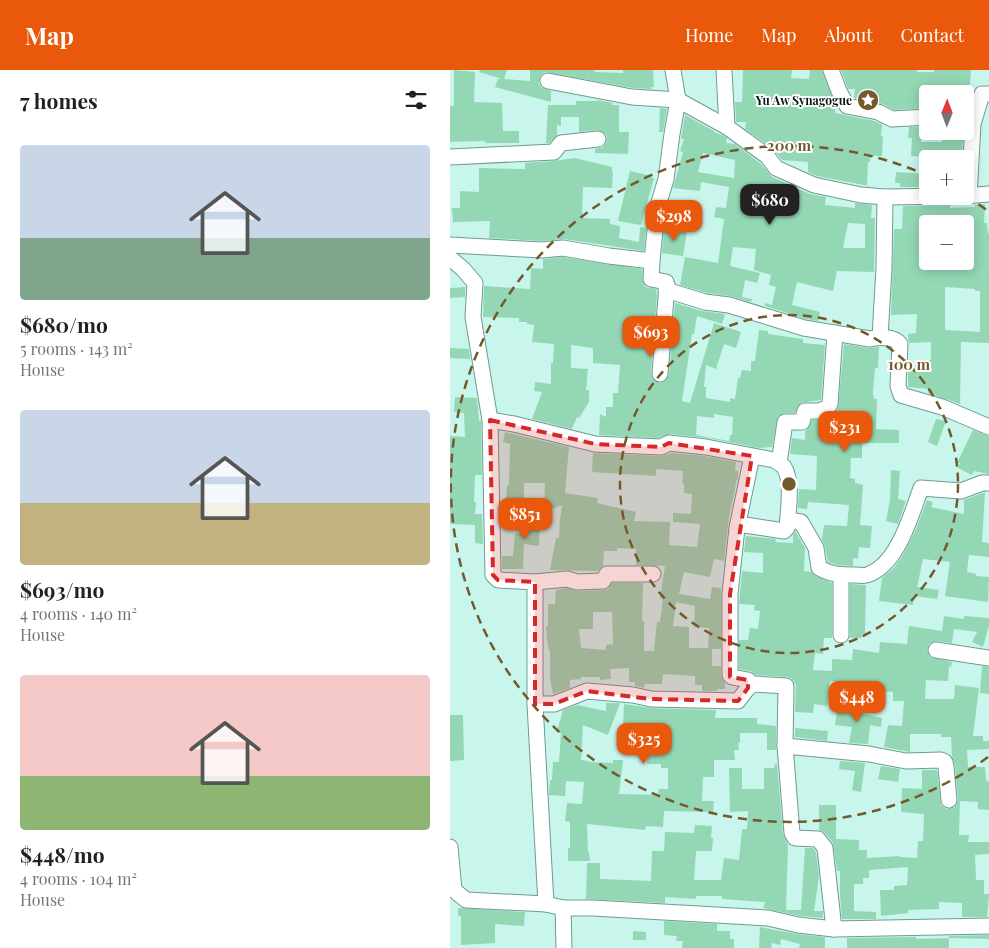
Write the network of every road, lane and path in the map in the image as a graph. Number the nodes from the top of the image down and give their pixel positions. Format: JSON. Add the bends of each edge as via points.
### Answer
{"nodes":[{"id":1,"x":673,"y":70,"type":"edge"},
{"id":2,"x":724,"y":70,"type":"edge"},
{"id":3,"x":831,"y":70,"type":"edge"},
{"id":4,"x":548,"y":81,"type":"dead end"},
{"id":5,"x":989,"y":94,"type":"edge"},
{"id":6,"x":678,"y":100,"type":"junction"},
{"id":7,"x":974,"y":109,"type":"edge"},
{"id":8,"x":919,"y":118,"type":"edge"},
{"id":9,"x":727,"y":127,"type":"junction"},
{"id":10,"x":598,"y":139,"type":"dead end"},
{"id":11,"x":450,"y":157,"type":"edge"},
{"id":12,"x":989,"y":194,"type":"edge"},
{"id":13,"x":974,"y":195,"type":"edge"},
{"id":14,"x":919,"y":196,"type":"edge"},
{"id":15,"x":885,"y":197,"type":"junction"},
{"id":16,"x":450,"y":245,"type":"edge"},
{"id":17,"x":450,"y":258,"type":"edge"},
{"id":18,"x":652,"y":261,"type":"junction"},
{"id":19,"x":666,"y":290,"type":"junction"},
{"id":20,"x":835,"y":333,"type":"junction"},
{"id":21,"x":880,"y":337,"type":"junction"},
{"id":22,"x":660,"y":374,"type":"dead end"},
{"id":23,"x":490,"y":420,"type":"junction"},
{"id":24,"x":989,"y":427,"type":"edge"},
{"id":25,"x":752,"y":456,"type":"junction"},
{"id":26,"x":778,"y":463,"type":"junction"},
{"id":27,"x":989,"y":483,"type":"edge"},
{"id":28,"x":788,"y":520,"type":"junction"},
{"id":29,"x":738,"y":524,"type":"junction"},
{"id":30,"x":653,"y":574,"type":"dead end"},
{"id":31,"x":841,"y":576,"type":"junction"},
{"id":32,"x":535,"y":582,"type":"junction"},
{"id":33,"x":841,"y":635,"type":"dead end"},
{"id":34,"x":936,"y":650,"type":"dead end"},
{"id":35,"x":989,"y":658,"type":"edge"},
{"id":36,"x":748,"y":688,"type":"junction"},
{"id":37,"x":535,"y":704,"type":"junction"},
{"id":38,"x":785,"y":746,"type":"junction"},
{"id":39,"x":949,"y":800,"type":"dead end"},
{"id":40,"x":450,"y":847,"type":"edge"},
{"id":41,"x":546,"y":904,"type":"junction"},
{"id":42,"x":563,"y":908,"type":"junction"},
{"id":43,"x":989,"y":926,"type":"edge"},
{"id":44,"x":834,"y":929,"type":"junction"},
{"id":45,"x":564,"y":948,"type":"edge"}],
"edges":[{"from":1,"to":6,"type":"street"},
{"from":2,"to":9,"type":"street"},
{"from":3,"to":8,"type":"street","via":[[847,106],[878,112],[892,119]]},
{"from":4,"to":6,"type":"street","via":[[632,97]]},
{"from":5,"to":7,"type":"street","via":[[982,94]]},
{"from":6,"to":9,"type":"street"},
{"from":6,"to":18,"type":"street","via":[[666,179],[656,209]]},
{"from":9,"to":15,"type":"street","via":[[767,156],[776,168],[807,183]]},
{"from":10,"to":11,"type":"street","via":[[561,143],[554,152]]},
{"from":12,"to":13,"type":"street"},
{"from":14,"to":15,"type":"street"},
{"from":15,"to":21,"type":"street"},
{"from":16,"to":18,"type":"street","via":[[542,250],[563,248]]},
{"from":17,"to":23,"type":"street","via":[[474,283],[472,316]]},
{"from":18,"to":19,"type":"street","via":[[651,279],[666,282]]},
{"from":19,"to":20,"type":"street","via":[[705,302],[730,305],[804,328]]},
{"from":19,"to":22,"type":"street"},
{"from":20,"to":21,"type":"street","via":[[870,339]]},
{"from":20,"to":26,"type":"street","via":[[830,404],[819,411],[806,410],[802,422],[785,422]]},
{"from":21,"to":24,"type":"street","via":[[900,344],[898,386],[901,395],[942,407]]},
{"from":23,"to":25,"type":"street","via":[[595,444],[661,446],[669,443],[706,446]]},
{"from":23,"to":32,"type":"street","via":[[493,575],[498,580]]},
{"from":25,"to":26,"type":"street"},
{"from":25,"to":29,"type":"street"},
{"from":26,"to":28,"type":"street","via":[[787,473]]},
{"from":27,"to":31,"type":"street","via":[[961,491],[921,488],[901,538],[887,562],[866,575]]},
{"from":28,"to":29,"type":"street","via":[[788,528],[784,531]]},
{"from":28,"to":31,"type":"street","via":[[801,522],[816,548],[818,568]]},
{"from":29,"to":36,"type":"street","via":[[730,594],[730,675],[748,680]]},
{"from":30,"to":32,"type":"street","via":[[607,574],[603,581],[592,583],[568,579]]},
{"from":31,"to":33,"type":"street"},
{"from":32,"to":37,"type":"street"},
{"from":34,"to":35,"type":"street"},
{"from":36,"to":37,"type":"street","via":[[738,701],[651,699],[587,691],[554,704]]},
{"from":36,"to":38,"type":"street","via":[[754,684],[786,686]]},
{"from":37,"to":41,"type":"street"},
{"from":38,"to":39,"type":"street","via":[[906,761],[941,760],[946,767]]},
{"from":38,"to":44,"type":"street","via":[[792,833],[794,838],[818,839],[826,848]]},
{"from":40,"to":41,"type":"street","via":[[454,890],[466,900]]},
{"from":41,"to":42,"type":"street"},
{"from":42,"to":44,"type":"street","via":[[768,918]]},
{"from":42,"to":45,"type":"street"},
{"from":43,"to":44,"type":"street"}]}
